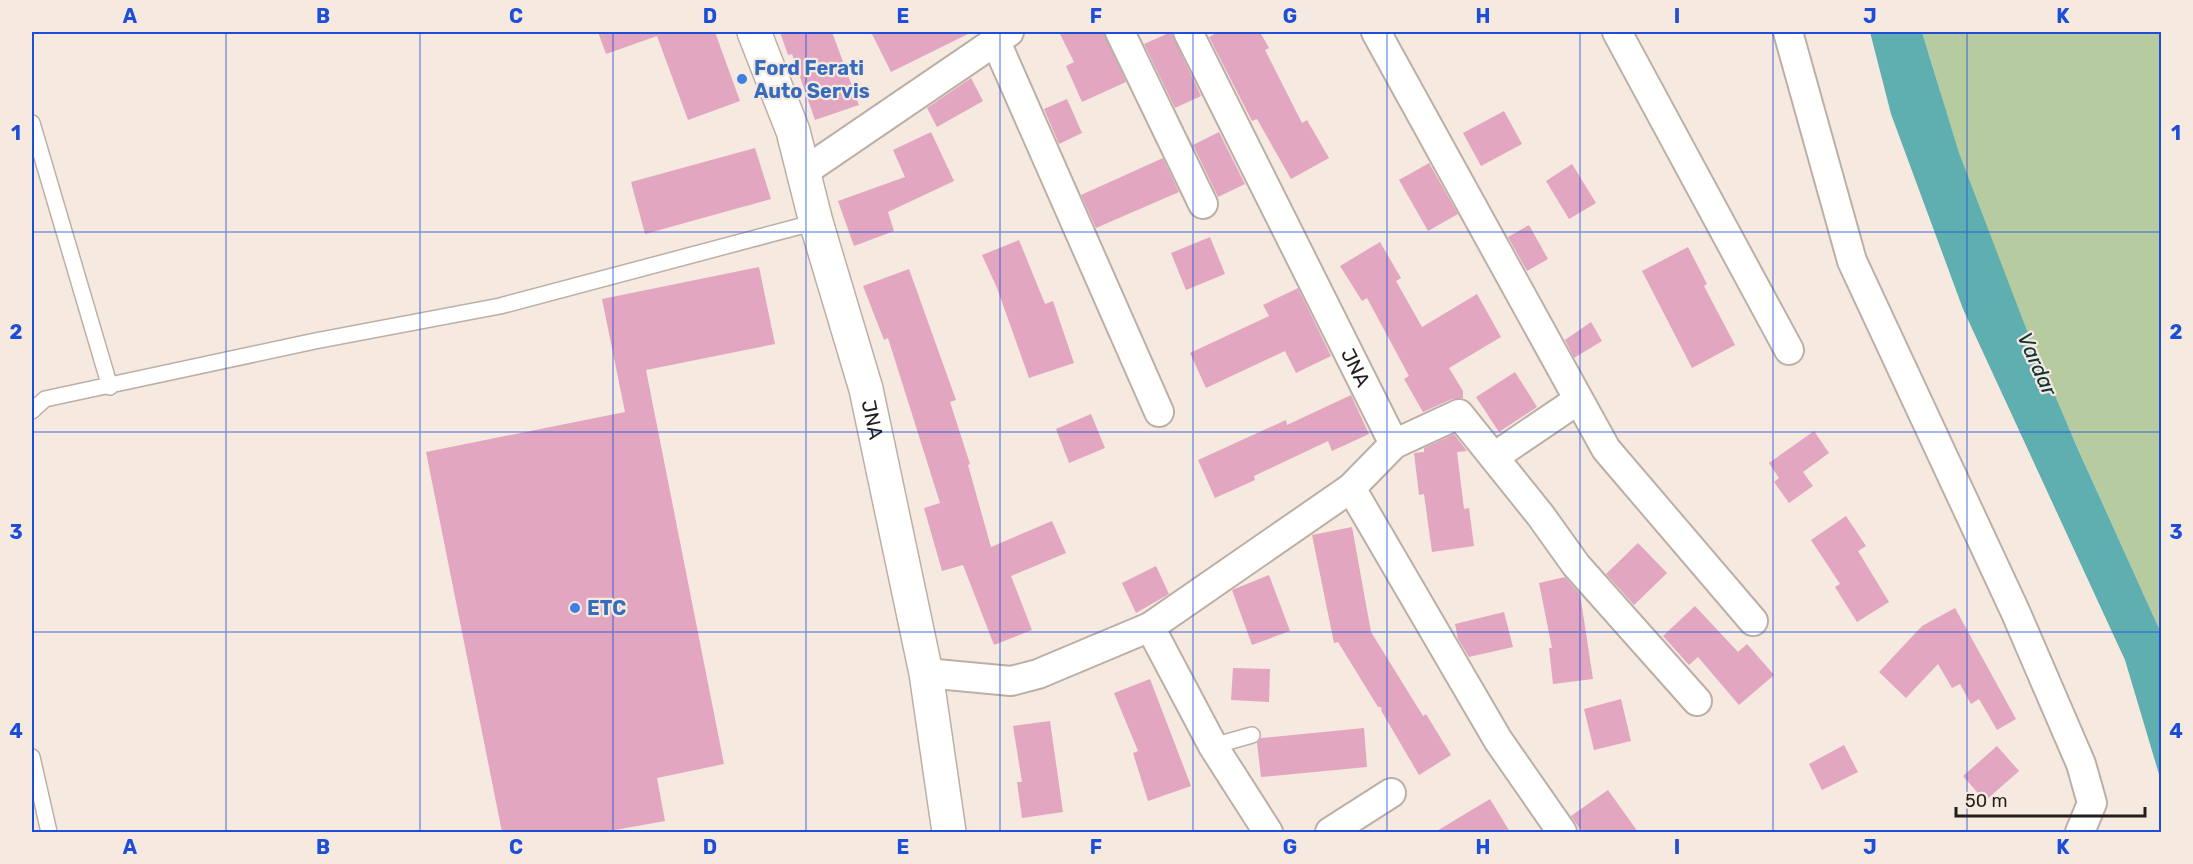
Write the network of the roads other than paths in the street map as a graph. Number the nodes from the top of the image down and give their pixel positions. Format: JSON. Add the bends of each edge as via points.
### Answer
{"nodes":[{"id":1,"x":754,"y":32,"type":"edge"},
{"id":2,"x":1120,"y":32,"type":"edge"},
{"id":3,"x":1188,"y":32,"type":"edge"},
{"id":4,"x":1376,"y":32,"type":"edge"},
{"id":5,"x":1617,"y":32,"type":"edge"},
{"id":6,"x":1788,"y":32,"type":"edge"},
{"id":7,"x":1003,"y":37,"type":"edge"},
{"id":8,"x":32,"y":123,"type":"edge"},
{"id":9,"x":805,"y":171,"type":"junction"},
{"id":10,"x":1203,"y":204,"type":"dead end"},
{"id":11,"x":816,"y":222,"type":"junction"},
{"id":12,"x":1790,"y":350,"type":"dead end"},
{"id":13,"x":110,"y":387,"type":"junction"},
{"id":14,"x":1578,"y":400,"type":"junction"},
{"id":15,"x":32,"y":411,"type":"edge"},
{"id":16,"x":1159,"y":412,"type":"dead end"},
{"id":17,"x":1394,"y":444,"type":"junction"},
{"id":18,"x":1494,"y":457,"type":"junction"},
{"id":19,"x":1351,"y":488,"type":"junction"},
{"id":20,"x":1754,"y":621,"type":"dead end"},
{"id":21,"x":1150,"y":627,"type":"junction"},
{"id":22,"x":926,"y":673,"type":"junction"},
{"id":23,"x":1697,"y":701,"type":"dead end"},
{"id":24,"x":1252,"y":735,"type":"dead end"},
{"id":25,"x":1214,"y":746,"type":"junction"},
{"id":26,"x":32,"y":757,"type":"edge"},
{"id":27,"x":1391,"y":793,"type":"dead end"},
{"id":28,"x":2092,"y":803,"type":"junction"},
{"id":29,"x":49,"y":832,"type":"edge"},
{"id":30,"x":949,"y":832,"type":"edge"},
{"id":31,"x":1268,"y":832,"type":"edge"},
{"id":32,"x":1330,"y":832,"type":"edge"},
{"id":33,"x":1562,"y":832,"type":"edge"},
{"id":34,"x":2080,"y":832,"type":"edge"},
{"id":35,"x":2097,"y":832,"type":"edge"}],
"edges":[{"from":1,"to":9,"type":"street","name":"JNA"},
{"from":2,"to":10,"type":"street"},
{"from":3,"to":17,"type":"street","name":"JNA"},
{"from":4,"to":14,"type":"street"},
{"from":5,"to":12,"type":"street"},
{"from":6,"to":28,"type":"street","via":[[1852,261],[2014,611],[2081,764]]},
{"from":7,"to":9,"type":"street"},
{"from":7,"to":16,"type":"street"},
{"from":8,"to":13,"type":"lane"},
{"from":9,"to":11,"type":"street","name":"JNA"},
{"from":11,"to":13,"type":"lane","via":[[500,306],[315,341]]},
{"from":11,"to":22,"type":"street","name":"JNA","via":[[866,389]]},
{"from":13,"to":15,"type":"lane","via":[[45,399]]},
{"from":14,"to":18,"type":"street"},
{"from":14,"to":20,"type":"street","via":[[1606,449]]},
{"from":17,"to":18,"type":"street","via":[[1459,414]]},
{"from":17,"to":19,"type":"street"},
{"from":18,"to":23,"type":"street","via":[[1576,565]]},
{"from":19,"to":21,"type":"street"},
{"from":19,"to":33,"type":"street","via":[[1498,740]]},
{"from":21,"to":22,"type":"street","via":[[1038,674],[1011,681]]},
{"from":21,"to":25,"type":"street"},
{"from":22,"to":30,"type":"street","name":"JNA"},
{"from":24,"to":25,"type":"lane"},
{"from":25,"to":31,"type":"street"},
{"from":26,"to":29,"type":"lane"},
{"from":27,"to":32,"type":"street"},
{"from":28,"to":34,"type":"street"},
{"from":28,"to":35,"type":"street"}]}
